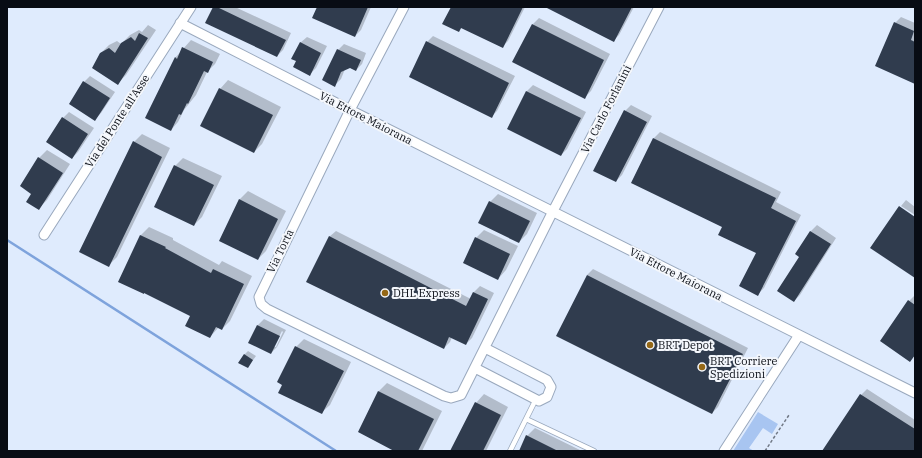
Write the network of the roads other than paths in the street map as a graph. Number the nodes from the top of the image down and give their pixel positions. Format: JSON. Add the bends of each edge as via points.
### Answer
{"nodes":[{"id":1,"x":191,"y":7,"type":"edge"},
{"id":2,"x":404,"y":7,"type":"edge"},
{"id":3,"x":658,"y":7,"type":"edge"},
{"id":4,"x":180,"y":23,"type":"junction"},
{"id":5,"x":350,"y":110,"type":"junction"},
{"id":6,"x":553,"y":212,"type":"junction"},
{"id":7,"x":44,"y":235,"type":"dead end"},
{"id":8,"x":799,"y":335,"type":"junction"},
{"id":9,"x":485,"y":348,"type":"junction"},
{"id":10,"x":475,"y":368,"type":"junction"},
{"id":11,"x":915,"y":393,"type":"edge"},
{"id":12,"x":536,"y":399,"type":"junction"},
{"id":13,"x":526,"y":419,"type":"junction"},
{"id":14,"x":510,"y":451,"type":"edge"},
{"id":15,"x":594,"y":451,"type":"edge"},
{"id":16,"x":724,"y":451,"type":"edge"}],
"edges":[{"from":1,"to":4,"type":"street","name":"Via del Ponte all'Asse"},
{"from":2,"to":5,"type":"street","name":"Via Torta"},
{"from":3,"to":6,"type":"street","name":"Via Carlo Forlanini"},
{"from":4,"to":5,"type":"street","name":"Via Ettore Maiorana"},
{"from":4,"to":7,"type":"street","name":"Via del Ponte all'Asse"},
{"from":5,"to":6,"type":"street","name":"Via Ettore Maiorana"},
{"from":5,"to":10,"type":"street","name":"Via Torta","via":[[260,293],[259,300],[267,309],[444,396],[455,398],[461,395]]},
{"from":6,"to":8,"type":"street","name":"Via Ettore Maiorana"},
{"from":6,"to":9,"type":"street"},
{"from":8,"to":11,"type":"street","name":"Via Ettore Maiorana"},
{"from":8,"to":16,"type":"street"},
{"from":9,"to":10,"type":"street"},
{"from":9,"to":12,"type":"street","via":[[547,380],[551,387],[547,397],[539,401]]},
{"from":10,"to":12,"type":"street"},
{"from":12,"to":13,"type":"lane"},
{"from":13,"to":14,"type":"lane"},
{"from":13,"to":15,"type":"lane"}]}
